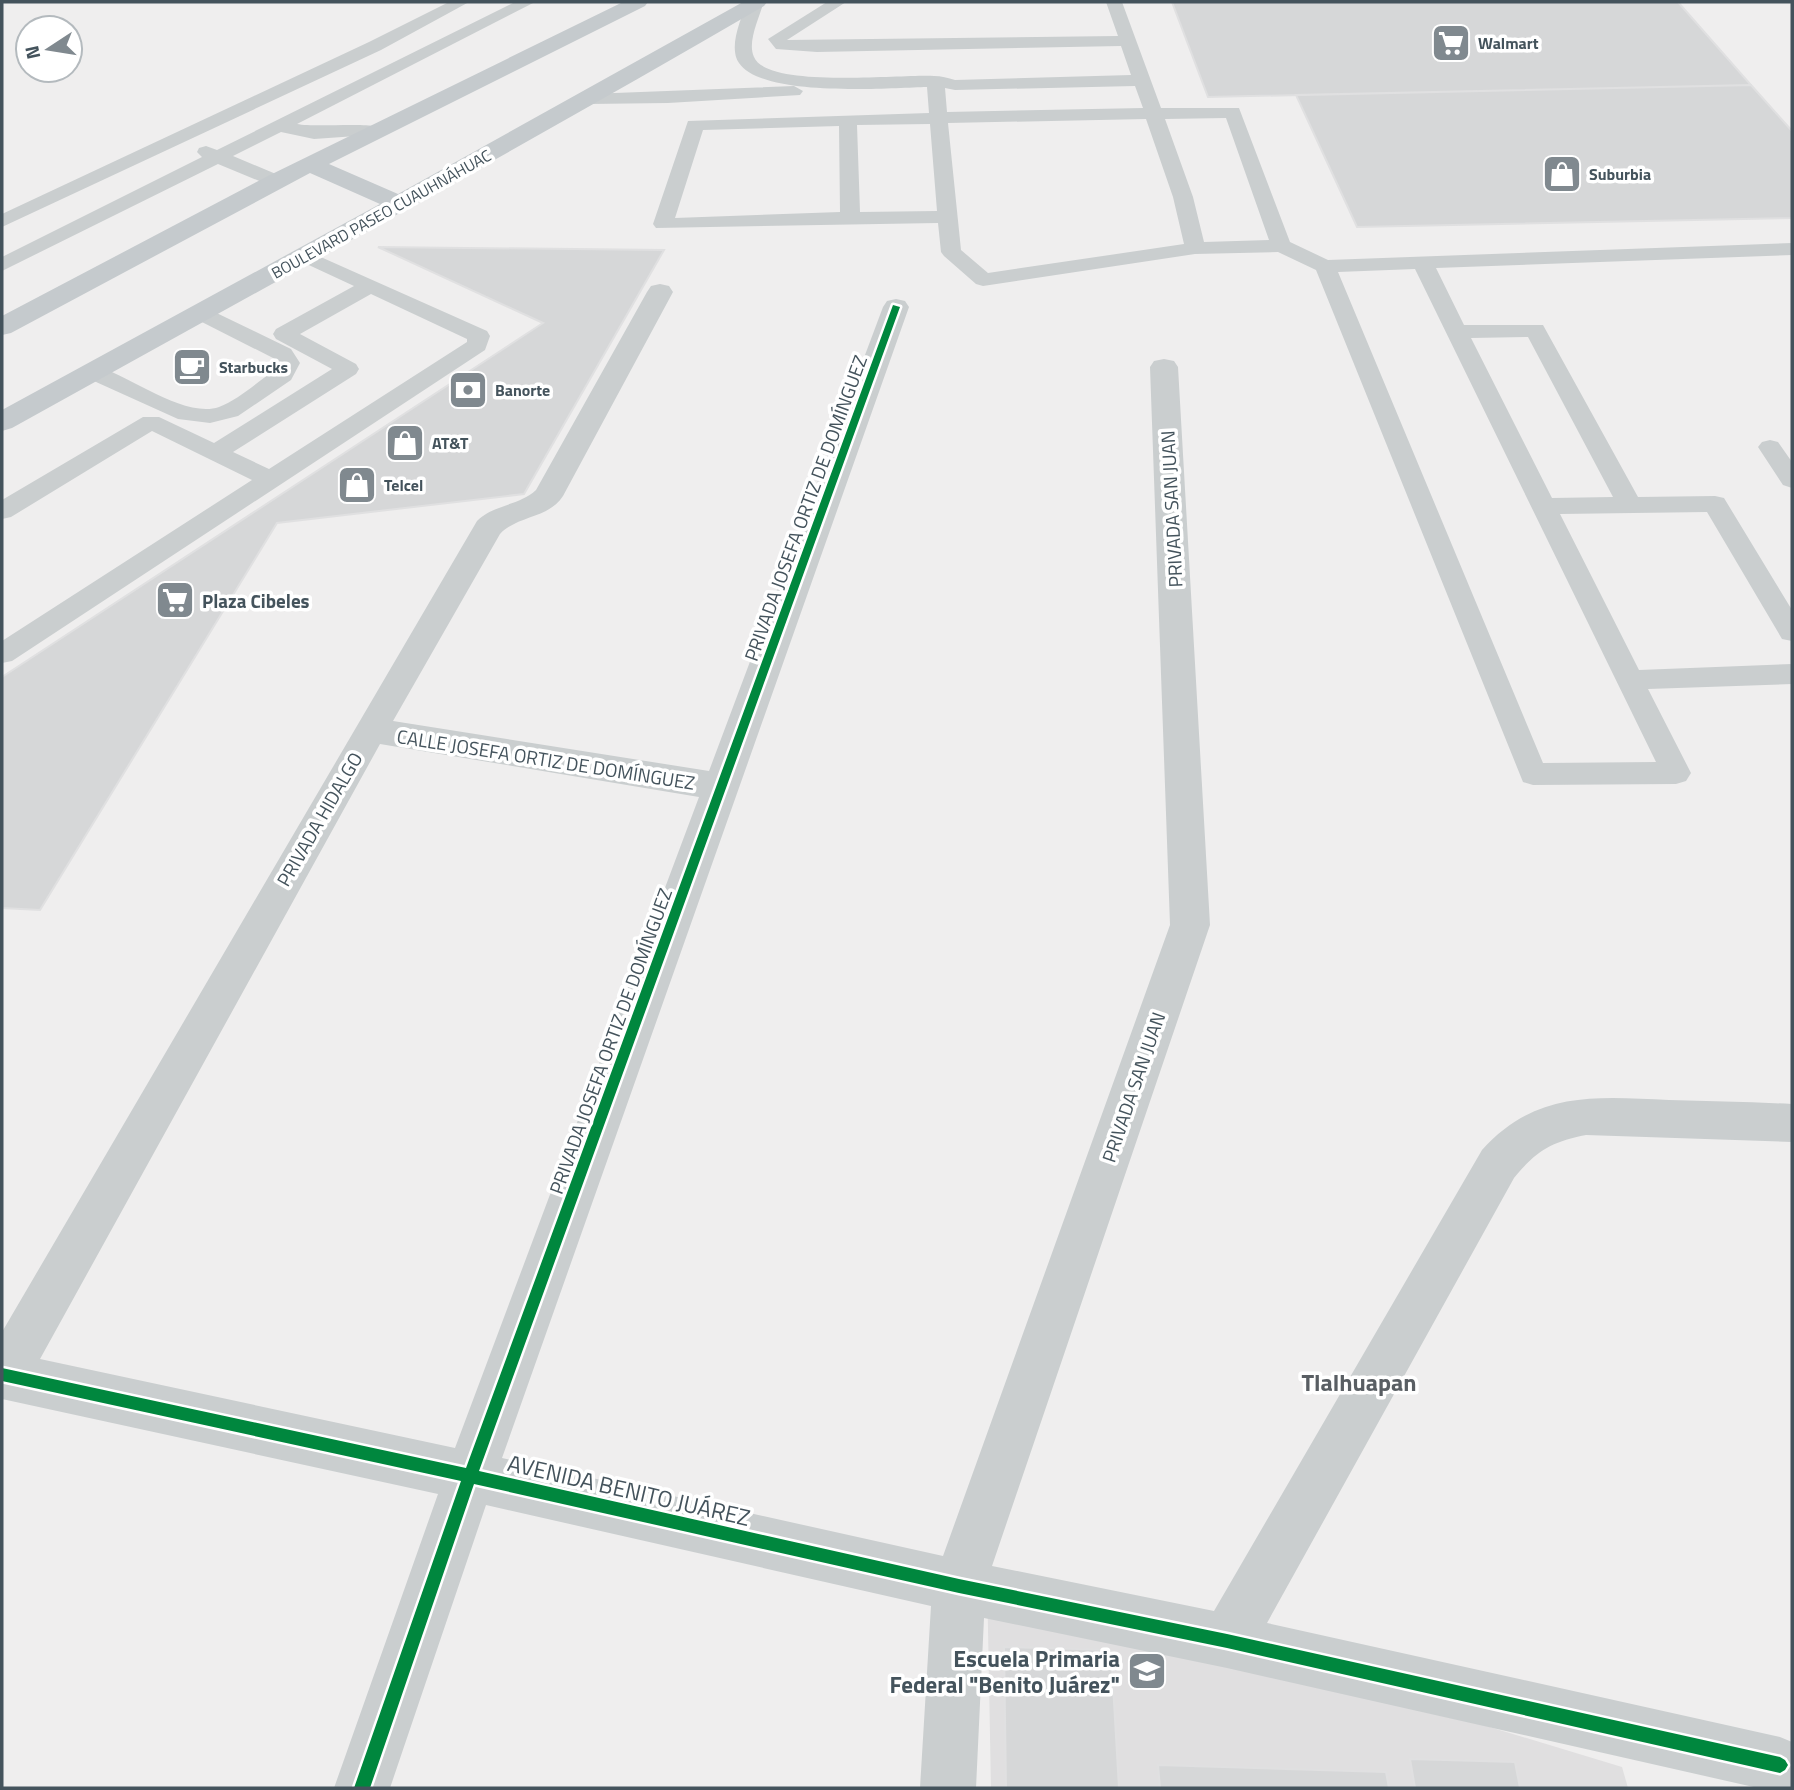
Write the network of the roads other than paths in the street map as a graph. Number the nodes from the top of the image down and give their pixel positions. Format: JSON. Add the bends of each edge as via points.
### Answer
{"nodes":[{"id":1,"x":461,"y":2,"type":"edge"},
{"id":2,"x":527,"y":2,"type":"edge"},
{"id":3,"x":638,"y":2,"type":"edge"},
{"id":4,"x":838,"y":2,"type":"edge"},
{"id":5,"x":1114,"y":2,"type":"edge"},
{"id":6,"x":756,"y":3,"type":"edge"},
{"id":7,"x":1129,"y":41,"type":"junction"},
{"id":8,"x":1142,"y":80,"type":"junction"},
{"id":9,"x":935,"y":85,"type":"junction"},
{"id":10,"x":589,"y":99,"type":"junction"},
{"id":11,"x":1154,"y":114,"type":"junction"},
{"id":12,"x":938,"y":118,"type":"junction"},
{"id":13,"x":848,"y":120,"type":"junction"},
{"id":14,"x":277,"y":126,"type":"junction"},
{"id":15,"x":378,"y":130,"type":"junction"},
{"id":16,"x":175,"y":140,"type":"junction"},
{"id":17,"x":218,"y":156,"type":"junction"},
{"id":18,"x":311,"y":165,"type":"junction"},
{"id":19,"x":276,"y":181,"type":"junction"},
{"id":20,"x":400,"y":204,"type":"junction"},
{"id":21,"x":947,"y":217,"type":"junction"},
{"id":22,"x":850,"y":218,"type":"junction"},
{"id":23,"x":2,"y":222,"type":"edge"},
{"id":24,"x":1281,"y":246,"type":"junction"},
{"id":25,"x":1195,"y":248,"type":"junction"},
{"id":26,"x":1792,"y":249,"type":"edge"},
{"id":27,"x":305,"y":256,"type":"junction"},
{"id":28,"x":1423,"y":264,"type":"junction"},
{"id":29,"x":2,"y":265,"type":"edge"},
{"id":30,"x":1325,"y":266,"type":"junction"},
{"id":31,"x":370,"y":286,"type":"junction"},
{"id":32,"x":660,"y":292,"type":"dead end"},
{"id":33,"x":896,"y":307,"type":"dead end"},
{"id":34,"x":202,"y":313,"type":"junction"},
{"id":35,"x":2,"y":327,"type":"edge"},
{"id":36,"x":1457,"y":332,"type":"junction"},
{"id":37,"x":1164,"y":367,"type":"dead end"},
{"id":38,"x":93,"y":372,"type":"junction"},
{"id":39,"x":2,"y":422,"type":"edge"},
{"id":40,"x":1770,"y":447,"type":"dead end"},
{"id":41,"x":215,"y":453,"type":"junction"},
{"id":42,"x":269,"y":479,"type":"junction"},
{"id":43,"x":1792,"y":480,"type":"edge"},
{"id":44,"x":1630,"y":505,"type":"junction"},
{"id":45,"x":1543,"y":506,"type":"junction"},
{"id":46,"x":2,"y":511,"type":"edge"},
{"id":47,"x":1792,"y":632,"type":"edge"},
{"id":48,"x":2,"y":654,"type":"edge"},
{"id":49,"x":1792,"y":674,"type":"edge"},
{"id":50,"x":1630,"y":680,"type":"junction"},
{"id":51,"x":370,"y":730,"type":"junction"},
{"id":52,"x":722,"y":787,"type":"junction"},
{"id":53,"x":1792,"y":1123,"type":"edge"},
{"id":54,"x":3,"y":1375,"type":"edge"},
{"id":55,"x":470,"y":1476,"type":"junction"},
{"id":56,"x":959,"y":1586,"type":"junction"},
{"id":57,"x":1227,"y":1642,"type":"junction"},
{"id":58,"x":1780,"y":1765,"type":"dead end"},
{"id":59,"x":362,"y":1788,"type":"edge"},
{"id":60,"x":948,"y":1788,"type":"edge"}],
"edges":[{"from":1,"to":16,"type":"lane"},
{"from":2,"to":14,"type":"lane"},
{"from":3,"to":15,"type":"main road"},
{"from":4,"to":7,"type":"lane","via":[[776,39],[782,45],[817,47]]},
{"from":5,"to":7,"type":"lane"},
{"from":6,"to":9,"type":"lane","via":[[744,58],[765,76]]},
{"from":6,"to":10,"type":"main road","name":"BOULEVARD PASEO CUAUHNÁHUAC"},
{"from":7,"to":8,"type":"lane"},
{"from":8,"to":9,"type":"lane"},
{"from":8,"to":11,"type":"lane"},
{"from":9,"to":10,"type":"lane"},
{"from":9,"to":12,"type":"lane"},
{"from":10,"to":20,"type":"main road","name":"BOULEVARD PASEO CUAUHNÁHUAC"},
{"from":11,"to":12,"type":"lane"},
{"from":11,"to":24,"type":"lane","via":[[1233,112]]},
{"from":11,"to":25,"type":"lane"},
{"from":12,"to":13,"type":"lane"},
{"from":12,"to":21,"type":"lane"},
{"from":13,"to":22,"type":"lane"},
{"from":13,"to":22,"type":"lane","via":[[695,125],[663,224]]},
{"from":14,"to":15,"type":"lane","via":[[314,133]]},
{"from":14,"to":17,"type":"lane"},
{"from":15,"to":18,"type":"main road"},
{"from":16,"to":17,"type":"lane"},
{"from":16,"to":23,"type":"lane"},
{"from":17,"to":19,"type":"lane"},
{"from":17,"to":29,"type":"lane"},
{"from":18,"to":19,"type":"main road"},
{"from":18,"to":20,"type":"main road"},
{"from":19,"to":35,"type":"main road"},
{"from":20,"to":27,"type":"main road","name":"BOULEVARD PASEO CUAUHNÁHUAC"},
{"from":21,"to":22,"type":"lane"},
{"from":21,"to":25,"type":"lane","via":[[950,252],[983,281]]},
{"from":24,"to":25,"type":"lane"},
{"from":24,"to":30,"type":"lane"},
{"from":26,"to":28,"type":"lane"},
{"from":27,"to":31,"type":"lane"},
{"from":27,"to":34,"type":"main road","name":"BOULEVARD PASEO CUAUHNÁHUAC"},
{"from":28,"to":30,"type":"lane"},
{"from":28,"to":36,"type":"lane"},
{"from":30,"to":50,"type":"lane","via":[[1533,774],[1676,773]]},
{"from":31,"to":41,"type":"lane","via":[[284,334],[348,369]]},
{"from":31,"to":42,"type":"lane","via":[[479,336],[477,345]]},
{"from":32,"to":51,"type":"street","name":"PRIVADA HIDALGO","via":[[552,491],[545,500],[500,516],[491,524]]},
{"from":33,"to":52,"type":"street","name":"PRIVADA JOSEFA ORTIZ DE DOMÍNGUEZ"},
{"from":34,"to":38,"type":"main road","name":"BOULEVARD PASEO CUAUHNÁHUAC"},
{"from":34,"to":38,"type":"lane","via":[[283,354],[289,363],[283,375],[230,411],[210,416],[186,414]]},
{"from":36,"to":44,"type":"lane","via":[[1535,330]]},
{"from":36,"to":45,"type":"lane"},
{"from":37,"to":56,"type":"street","name":"PRIVADA SAN JUAN","via":[[1189,925]]},
{"from":38,"to":39,"type":"main road","name":"BOULEVARD PASEO CUAUHNÁHUAC"},
{"from":40,"to":43,"type":"lane"},
{"from":41,"to":42,"type":"lane"},
{"from":41,"to":46,"type":"lane","via":[[151,422]]},
{"from":42,"to":48,"type":"lane"},
{"from":44,"to":45,"type":"lane"},
{"from":44,"to":47,"type":"lane","via":[[1715,504]]},
{"from":45,"to":50,"type":"lane"},
{"from":49,"to":50,"type":"lane"},
{"from":51,"to":52,"type":"street","name":"CALLE JOSEFA ORTIZ DE DOMÍNGUEZ"},
{"from":51,"to":54,"type":"street","name":"PRIVADA HIDALGO"},
{"from":52,"to":55,"type":"street","name":"PRIVADA JOSEFA ORTIZ DE DOMÍNGUEZ"},
{"from":53,"to":57,"type":"street","via":[[1586,1116],[1534,1129],[1514,1144],[1498,1164]]},
{"from":54,"to":55,"type":"street","name":"AVENIDA BENITO JUÁREZ"},
{"from":55,"to":56,"type":"street","name":"AVENIDA BENITO JUÁREZ"},
{"from":55,"to":59,"type":"street","name":"PRIVADA JOSEFA ORTIZ DE DOMÍNGUEZ"},
{"from":56,"to":57,"type":"street","name":"AVENIDA BENITO JUÁREZ"},
{"from":56,"to":60,"type":"street","name":"PRIVADA SAN JUAN"},
{"from":57,"to":58,"type":"street","name":"AVENIDA BENITO JUÁREZ"}]}
